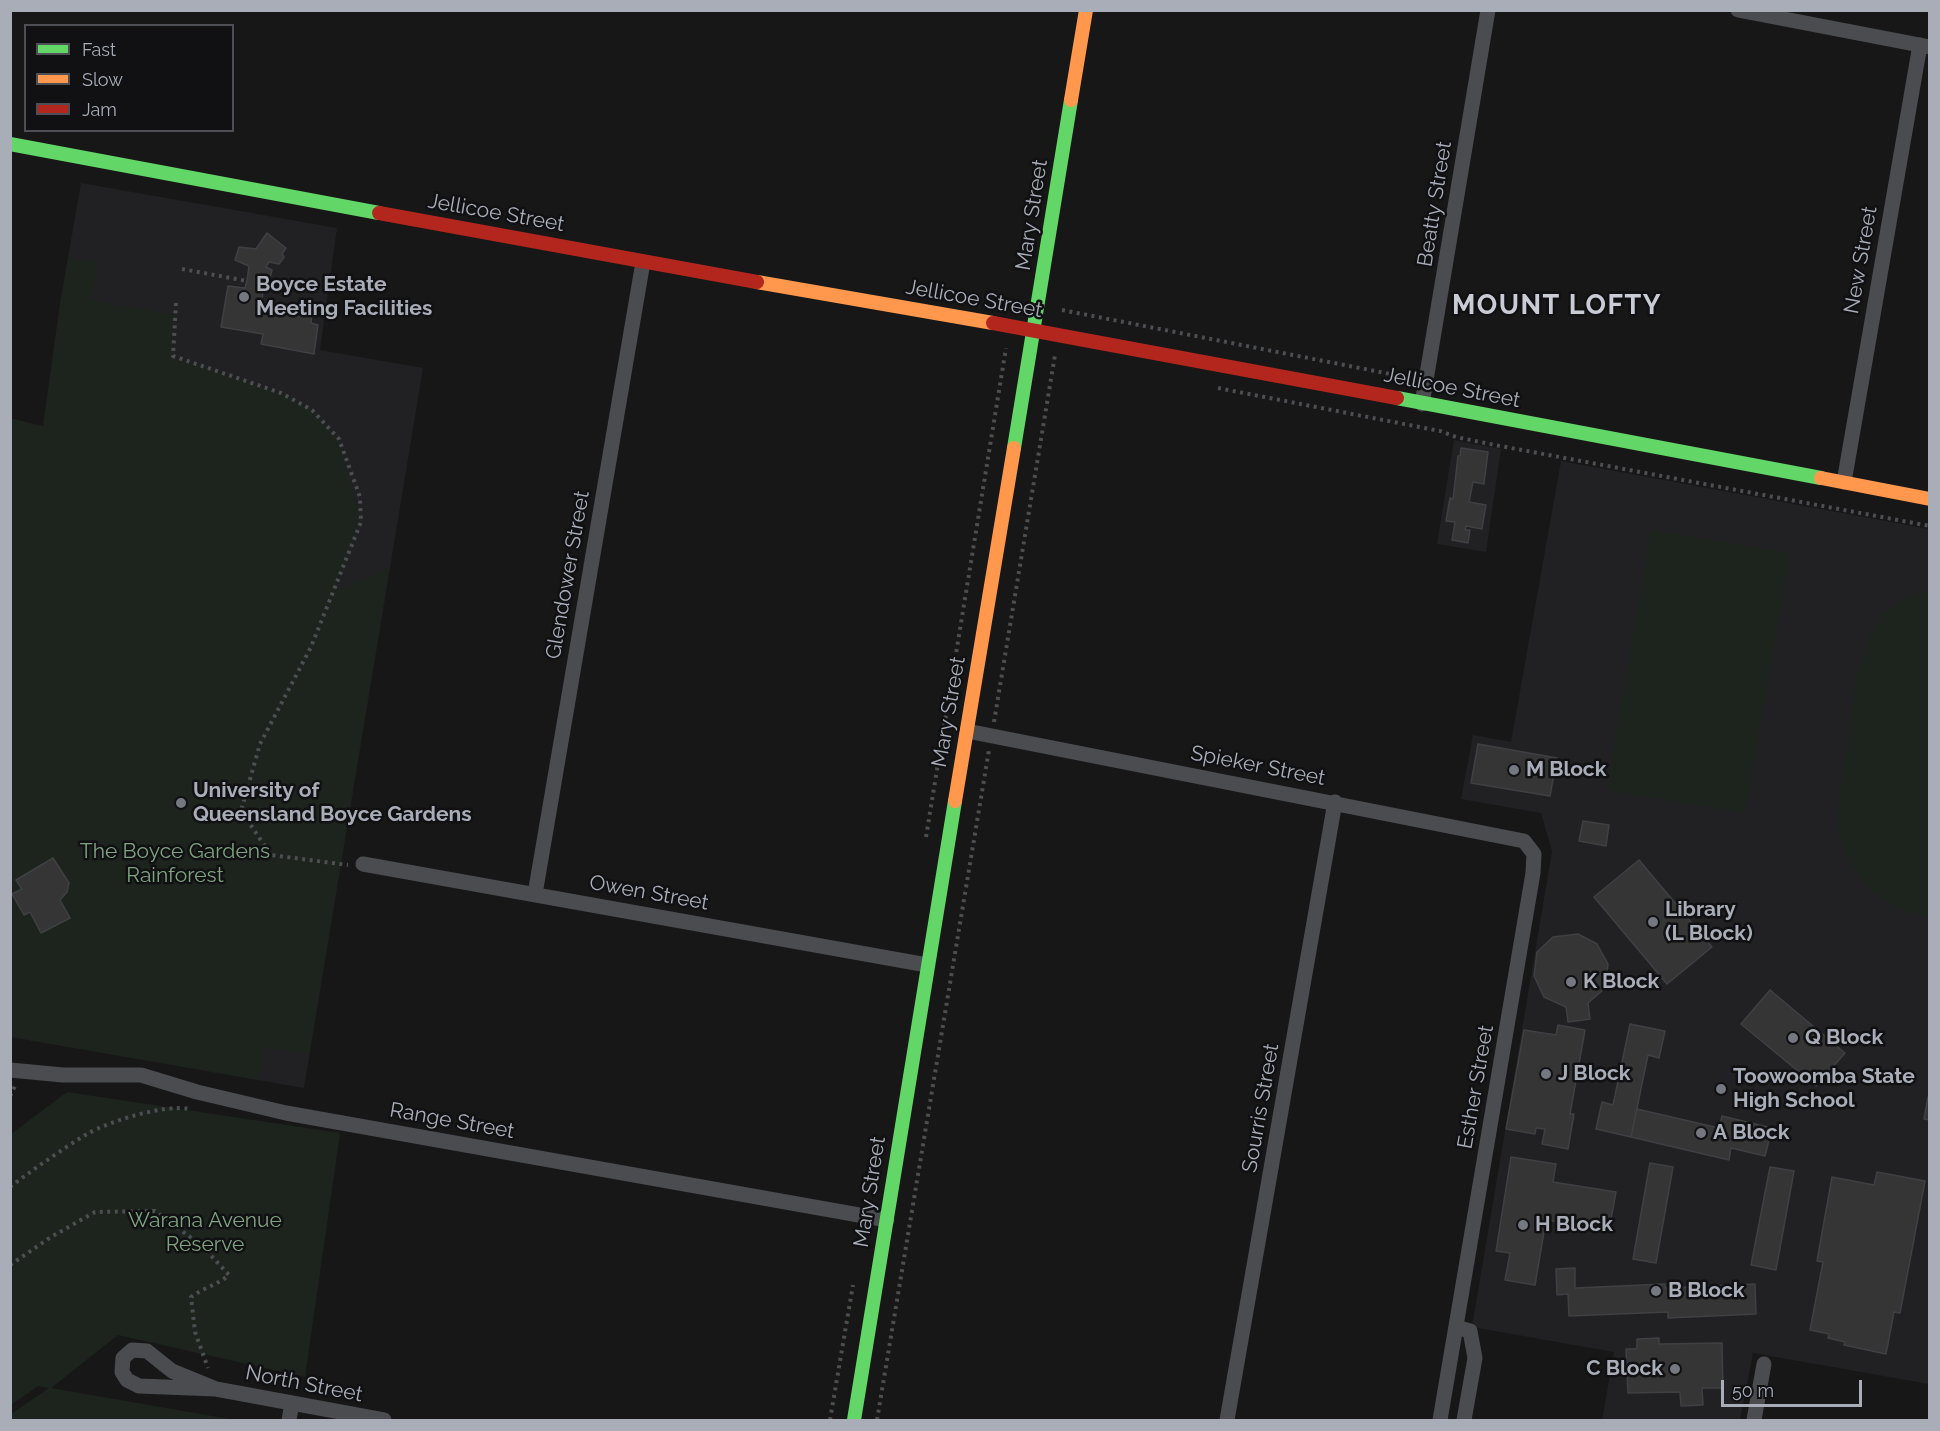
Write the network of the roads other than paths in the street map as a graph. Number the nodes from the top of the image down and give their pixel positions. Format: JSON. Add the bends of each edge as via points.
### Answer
{"nodes":[{"id":1,"x":1086,"y":10,"type":"edge"},
{"id":2,"x":1488,"y":10,"type":"edge"},
{"id":3,"x":1738,"y":10,"type":"edge"},
{"id":4,"x":1924,"y":46,"type":"edge"},
{"id":5,"x":10,"y":144,"type":"edge"},
{"id":6,"x":643,"y":262,"type":"junction"},
{"id":7,"x":1034,"y":330,"type":"junction"},
{"id":8,"x":1422,"y":404,"type":"junction"},
{"id":9,"x":1844,"y":482,"type":"junction"},
{"id":10,"x":1929,"y":498,"type":"edge"},
{"id":11,"x":967,"y":731,"type":"junction"},
{"id":12,"x":1335,"y":802,"type":"junction"},
{"id":13,"x":1534,"y":854,"type":"joint"},
{"id":14,"x":363,"y":864,"type":"road end"},
{"id":15,"x":535,"y":894,"type":"junction"},
{"id":16,"x":927,"y":965,"type":"junction"},
{"id":17,"x":10,"y":1070,"type":"edge"},
{"id":18,"x":886,"y":1220,"type":"junction"},
{"id":19,"x":1456,"y":1327,"type":"junction"},
{"id":20,"x":1764,"y":1365,"type":"dead end"},
{"id":21,"x":216,"y":1389,"type":"junction"},
{"id":22,"x":292,"y":1403,"type":"junction"},
{"id":23,"x":289,"y":1420,"type":"edge"},
{"id":24,"x":384,"y":1420,"type":"edge"},
{"id":25,"x":854,"y":1420,"type":"edge"},
{"id":26,"x":1227,"y":1420,"type":"edge"},
{"id":27,"x":1440,"y":1420,"type":"edge"},
{"id":28,"x":1464,"y":1420,"type":"edge"},
{"id":29,"x":1754,"y":1420,"type":"edge"}],
"edges":[{"from":1,"to":7,"type":"street","name":"Mary Street"},
{"from":2,"to":8,"type":"street","name":"Beatty Street"},
{"from":3,"to":4,"type":"street"},
{"from":4,"to":9,"type":"street","name":"New Street"},
{"from":5,"to":6,"type":"street","name":"Jellicoe Street"},
{"from":6,"to":7,"type":"street","name":"Jellicoe Street"},
{"from":6,"to":15,"type":"street","name":"Glendower Street"},
{"from":7,"to":8,"type":"street","name":"Jellicoe Street"},
{"from":7,"to":11,"type":"street","name":"Mary Street"},
{"from":8,"to":9,"type":"street","name":"Jellicoe Street"},
{"from":9,"to":10,"type":"street","name":"Jellicoe Street"},
{"from":11,"to":12,"type":"street","name":"Spieker Street"},
{"from":11,"to":16,"type":"street","name":"Mary Street"},
{"from":12,"to":13,"type":"street","name":"Spieker Street","via":[[1524,841]]},
{"from":12,"to":26,"type":"street","name":"Sourris Street"},
{"from":13,"to":19,"type":"street","name":"Esther Street"},
{"from":14,"to":15,"type":"street","name":"Owen Street"},
{"from":15,"to":16,"type":"street","name":"Owen Street"},
{"from":16,"to":18,"type":"street","name":"Mary Street"},
{"from":17,"to":18,"type":"street","name":"Range Street","via":[[141,1075],[286,1113]]},
{"from":18,"to":25,"type":"street","name":"Mary Street"},
{"from":19,"to":27,"type":"street","name":"Esther Street"},
{"from":19,"to":28,"type":"street","via":[[1470,1331],[1475,1358]]},
{"from":20,"to":29,"type":"street"},
{"from":21,"to":21,"type":"street","via":[[139,1386],[122,1372],[123,1358],[132,1350],[147,1351],[172,1371]]},
{"from":21,"to":22,"type":"street","name":"North Street"},
{"from":22,"to":23,"type":"street"},
{"from":22,"to":24,"type":"street","name":"North Street"}]}
